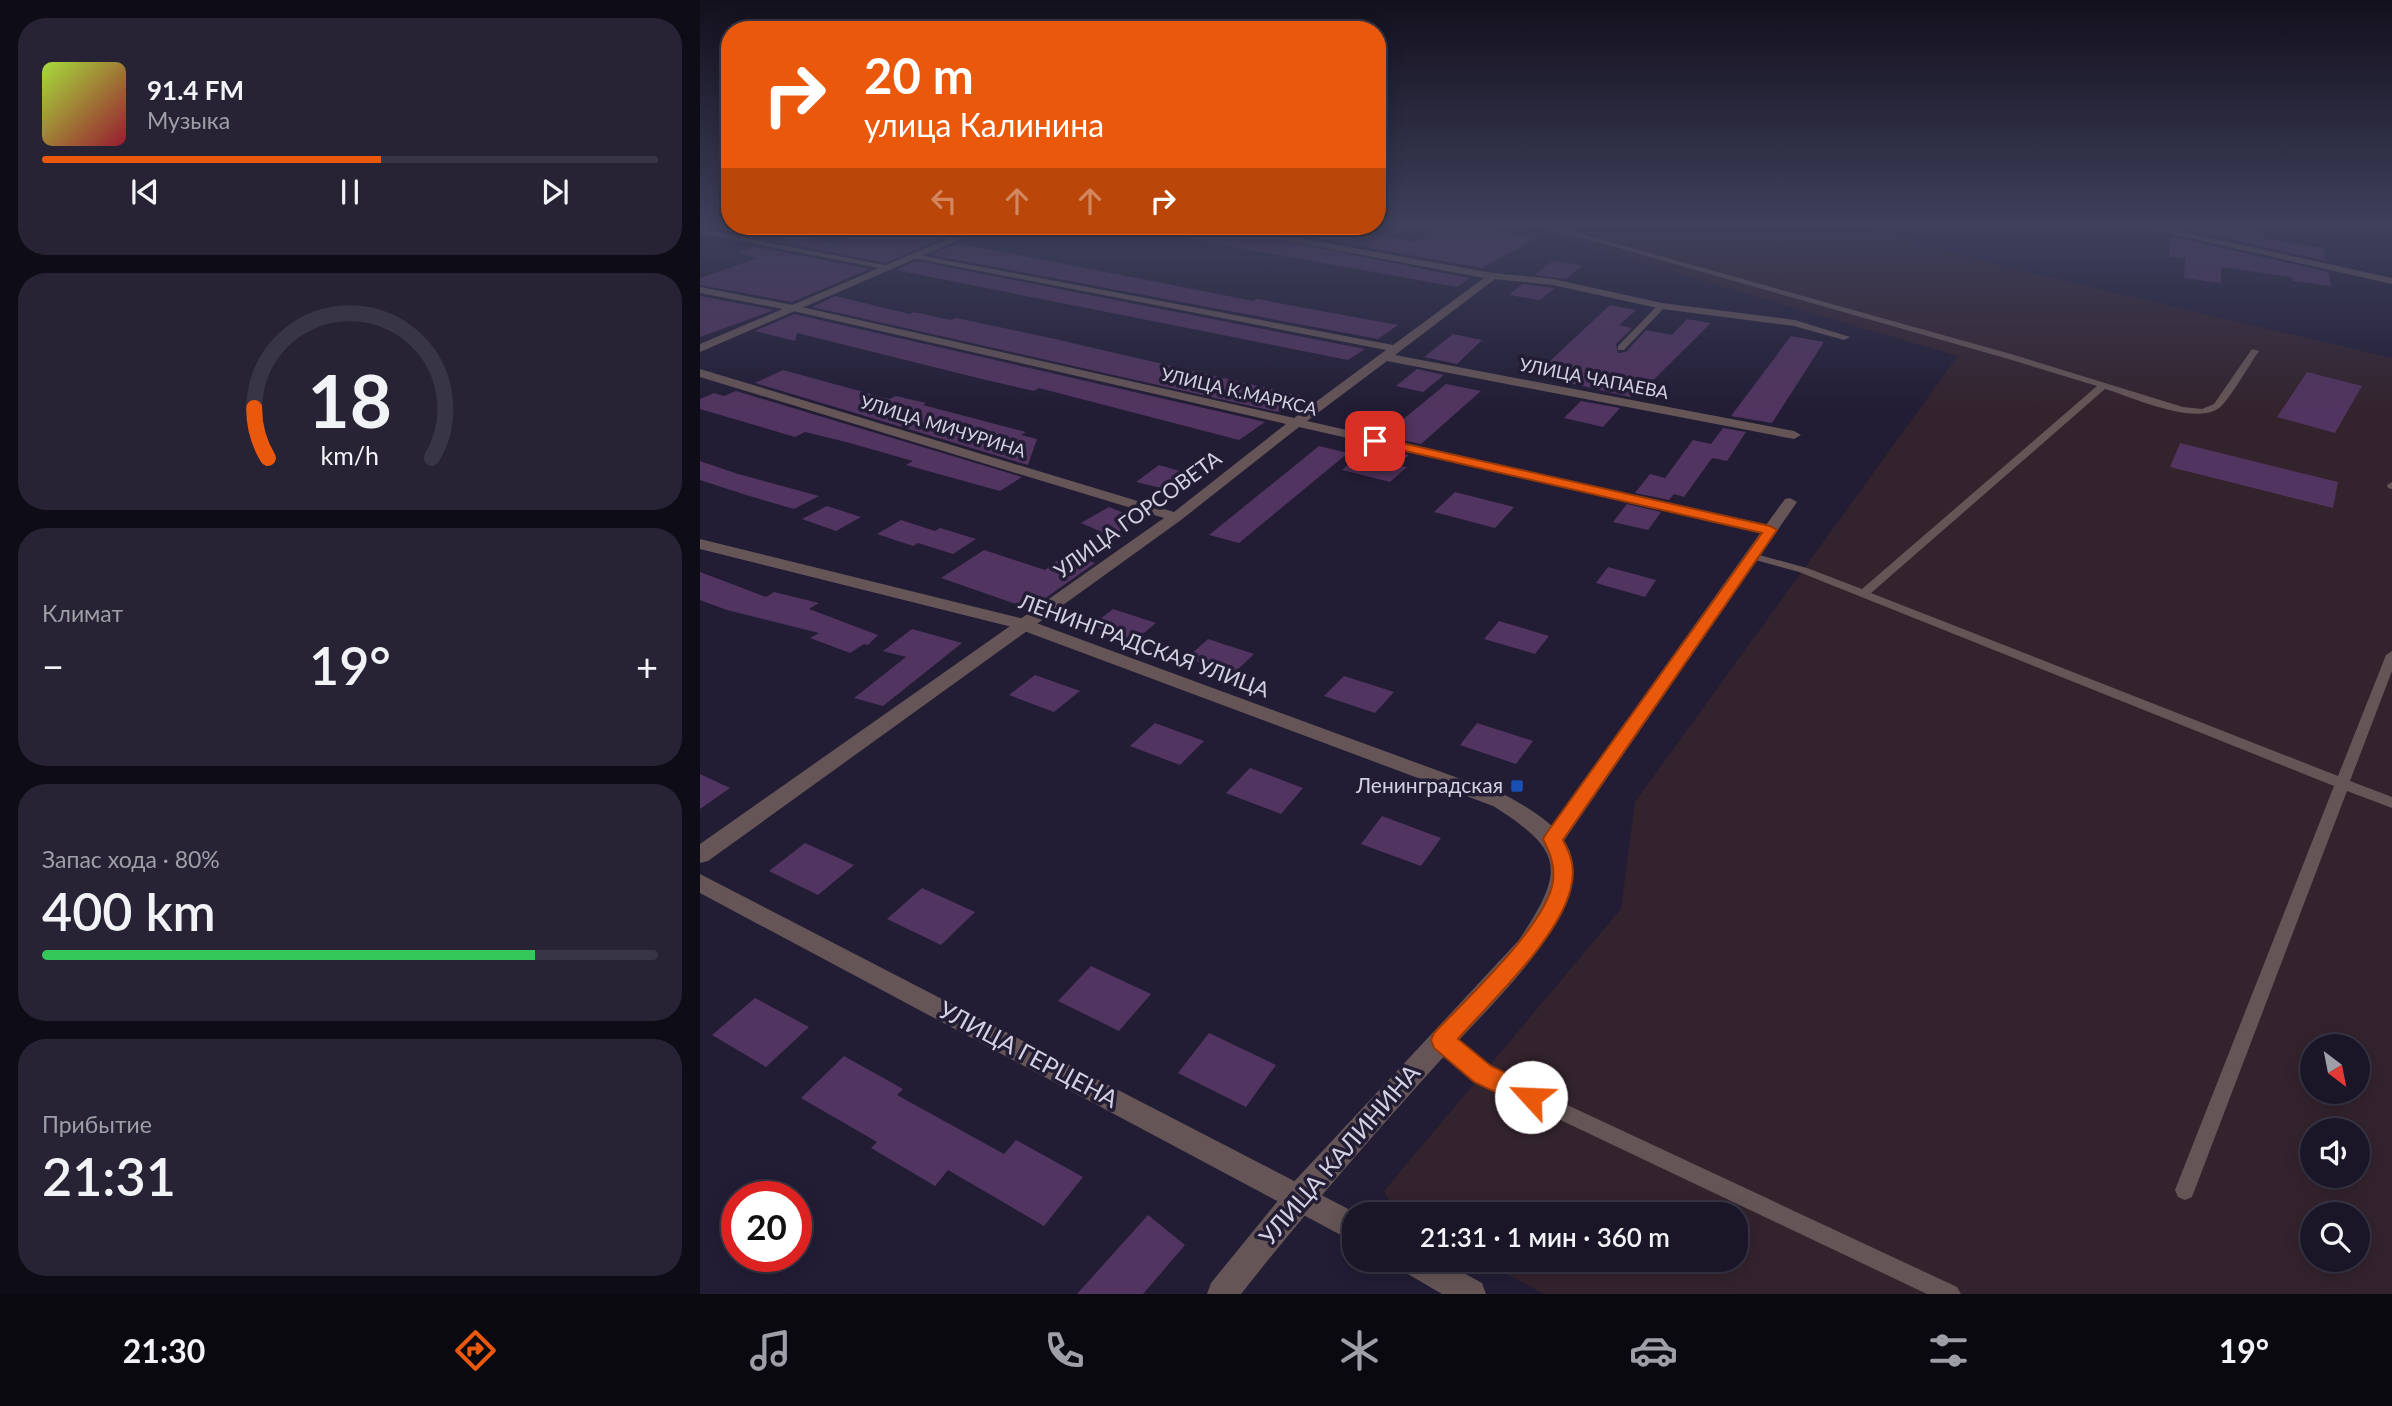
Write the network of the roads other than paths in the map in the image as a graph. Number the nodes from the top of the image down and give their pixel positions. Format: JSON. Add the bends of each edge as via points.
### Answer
{"nodes":[{"id":1,"x":845,"y":286,"type":"edge"},
{"id":2,"x":1060,"y":286,"type":"edge"},
{"id":3,"x":1479,"y":286,"type":"edge"},
{"id":4,"x":1573,"y":286,"type":"edge"},
{"id":5,"x":1755,"y":286,"type":"edge"},
{"id":6,"x":700,"y":290,"type":"edge"},
{"id":7,"x":1662,"y":306,"type":"junction"},
{"id":8,"x":793,"y":308,"type":"junction"},
{"id":9,"x":1844,"y":337,"type":"dead end"},
{"id":10,"x":700,"y":348,"type":"edge"},
{"id":11,"x":1621,"y":348,"type":"dead end"},
{"id":12,"x":2255,"y":351,"type":"dead end"},
{"id":13,"x":1392,"y":353,"type":"junction"},
{"id":14,"x":700,"y":373,"type":"edge"},
{"id":15,"x":2104,"y":386,"type":"junction"},
{"id":16,"x":1296,"y":423,"type":"junction"},
{"id":17,"x":1794,"y":435,"type":"dead end"},
{"id":18,"x":1790,"y":502,"type":"dead end"},
{"id":19,"x":1176,"y":517,"type":"junction"},
{"id":20,"x":1770,"y":530,"type":"junction"},
{"id":21,"x":700,"y":544,"type":"edge"},
{"id":22,"x":1752,"y":556,"type":"junction"},
{"id":23,"x":1863,"y":594,"type":"junction"},
{"id":24,"x":1022,"y":624,"type":"junction"},
{"id":25,"x":2392,"y":655,"type":"edge"},
{"id":26,"x":2343,"y":783,"type":"junction"},
{"id":27,"x":2392,"y":803,"type":"edge"},
{"id":28,"x":1553,"y":839,"type":"junction"},
{"id":29,"x":700,"y":855,"type":"edge"},
{"id":30,"x":700,"y":883,"type":"edge"},
{"id":31,"x":1442,"y":1040,"type":"junction"},
{"id":32,"x":2185,"y":1190,"type":"dead end"},
{"id":33,"x":1299,"y":1197,"type":"junction"},
{"id":34,"x":1342,"y":1221,"type":"edge"},
{"id":35,"x":1432,"y":1272,"type":"edge"},
{"id":36,"x":1222,"y":1294,"type":"edge"},
{"id":37,"x":1471,"y":1294,"type":"edge"},
{"id":38,"x":1950,"y":1294,"type":"edge"}],
"edges":[{"from":1,"to":8,"type":"street"},
{"from":2,"to":13,"type":"street","name":"УЛИЦА ЧАПАЕВА"},
{"from":3,"to":13,"type":"street","name":"УЛИЦА ГОРСОВЕТА"},
{"from":4,"to":7,"type":"street"},
{"from":5,"to":15,"type":"lane"},
{"from":6,"to":8,"type":"street","name":"УЛИЦА К.МАРКСА"},
{"from":7,"to":9,"type":"street","via":[[1795,323]]},
{"from":7,"to":11,"type":"lane"},
{"from":8,"to":10,"type":"street"},
{"from":8,"to":16,"type":"street","name":"УЛИЦА К.МАРКСА"},
{"from":12,"to":15,"type":"lane","via":[[2217,406],[2203,412]]},
{"from":13,"to":16,"type":"street","name":"УЛИЦА ГОРСОВЕТА"},
{"from":13,"to":17,"type":"street","name":"УЛИЦА ЧАПАЕВА"},
{"from":14,"to":19,"type":"street","name":"УЛИЦА МИЧУРИНА"},
{"from":15,"to":23,"type":"lane"},
{"from":16,"to":19,"type":"street","name":"УЛИЦА ГОРСОВЕТА"},
{"from":16,"to":20,"type":"street","name":"УЛИЦА К.МАРКСА"},
{"from":18,"to":20,"type":"street"},
{"from":19,"to":24,"type":"street","name":"УЛИЦА ГОРСОВЕТА"},
{"from":20,"to":22,"type":"street"},
{"from":21,"to":24,"type":"street","name":"ЛЕНИНГРАДСКАЯ УЛИЦА"},
{"from":22,"to":23,"type":"lane"},
{"from":22,"to":28,"type":"street"},
{"from":23,"to":26,"type":"lane"},
{"from":24,"to":28,"type":"street","name":"ЛЕНИНГРАДСКАЯ УЛИЦА","via":[[1500,801],[1532,818]]},
{"from":24,"to":29,"type":"street","name":"УЛИЦА ГОРСОВЕТА"},
{"from":25,"to":26,"type":"lane"},
{"from":26,"to":27,"type":"lane"},
{"from":26,"to":32,"type":"lane"},
{"from":28,"to":31,"type":"street","name":"УЛИЦА КАЛИНИНА","via":[[1562,857],[1563,881],[1553,910],[1527,947]]},
{"from":30,"to":33,"type":"street","name":"УЛИЦА ГЕРЦЕНА"},
{"from":31,"to":33,"type":"street","name":"УЛИЦА КАЛИНИНА"},
{"from":31,"to":38,"type":"lane","via":[[1482,1074]]},
{"from":33,"to":34,"type":"street","name":"УЛИЦА ГЕРЦЕНА"},
{"from":33,"to":36,"type":"street","name":"УЛИЦА КАЛИНИНА"},
{"from":35,"to":37,"type":"street"}]}
